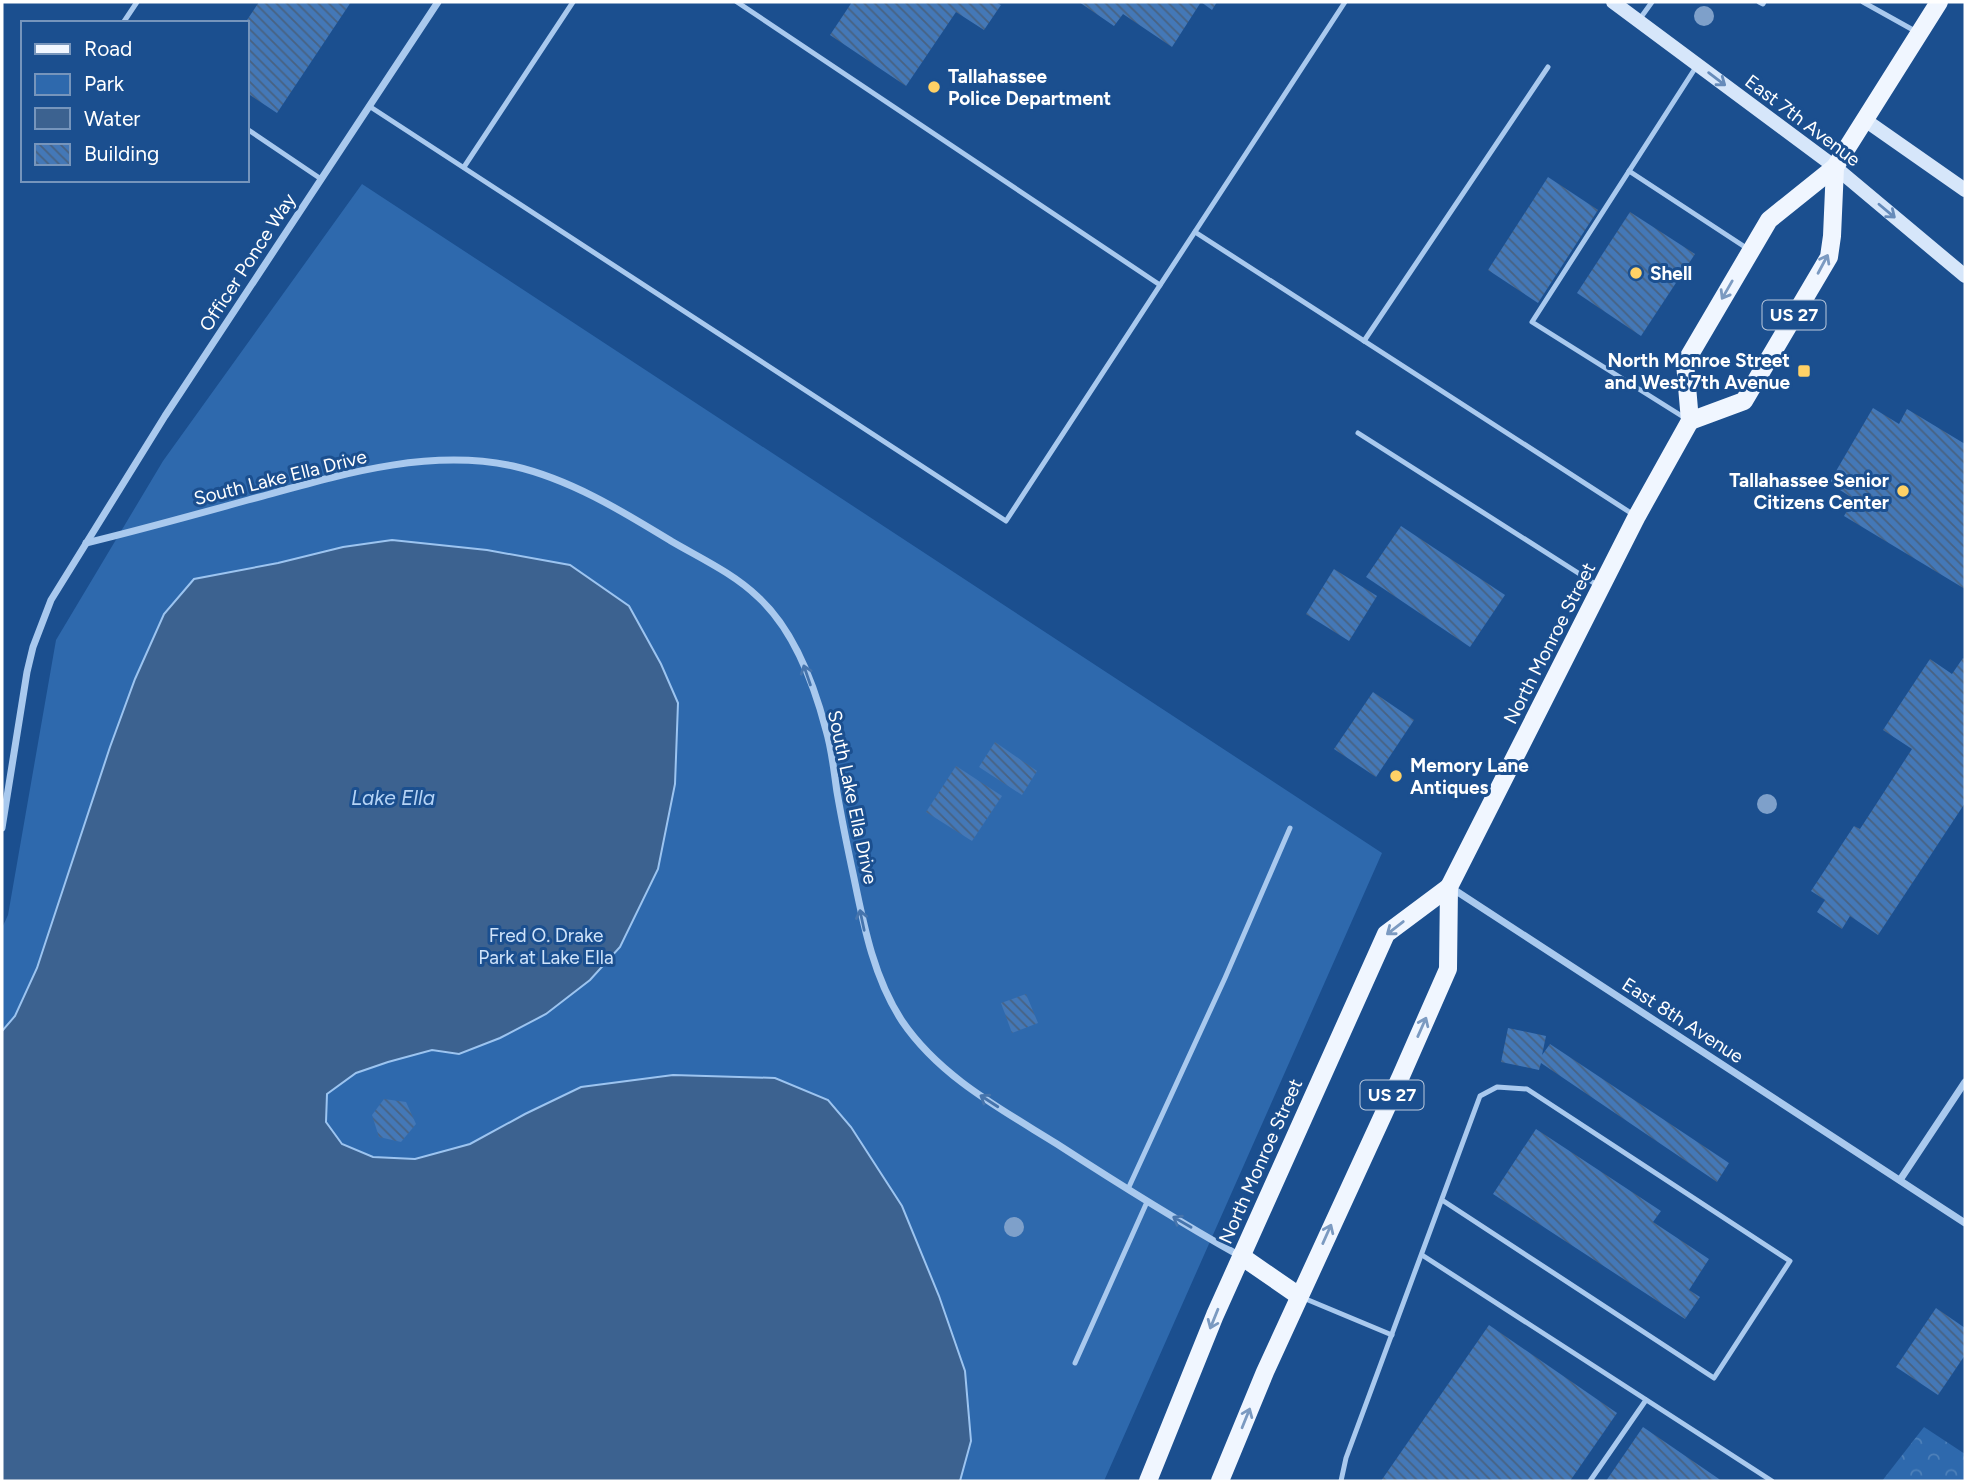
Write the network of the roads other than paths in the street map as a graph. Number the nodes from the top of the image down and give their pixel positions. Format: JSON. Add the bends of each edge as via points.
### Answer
{"nodes":[{"id":1,"x":137,"y":2,"type":"edge"},
{"id":2,"x":438,"y":2,"type":"edge"},
{"id":3,"x":573,"y":2,"type":"edge"},
{"id":4,"x":737,"y":2,"type":"edge"},
{"id":5,"x":1345,"y":2,"type":"edge"},
{"id":6,"x":1613,"y":2,"type":"edge"},
{"id":7,"x":1651,"y":2,"type":"edge"},
{"id":8,"x":1759,"y":2,"type":"edge"},
{"id":9,"x":1764,"y":2,"type":"edge"},
{"id":10,"x":1863,"y":2,"type":"edge"},
{"id":11,"x":1939,"y":2,"type":"edge"},
{"id":12,"x":1639,"y":20,"type":"junction"},
{"id":13,"x":123,"y":21,"type":"edge"},
{"id":14,"x":1919,"y":33,"type":"junction"},
{"id":15,"x":1697,"y":64,"type":"junction"},
{"id":16,"x":1548,"y":67,"type":"dead end"},
{"id":17,"x":369,"y":106,"type":"junction"},
{"id":18,"x":1865,"y":120,"type":"junction"},
{"id":19,"x":248,"y":130,"type":"edge"},
{"id":20,"x":464,"y":167,"type":"junction"},
{"id":21,"x":1835,"y":167,"type":"junction"},
{"id":22,"x":1629,"y":171,"type":"junction"},
{"id":23,"x":321,"y":179,"type":"junction"},
{"id":24,"x":1965,"y":190,"type":"edge"},
{"id":25,"x":1195,"y":232,"type":"junction"},
{"id":26,"x":1751,"y":251,"type":"junction"},
{"id":27,"x":1965,"y":275,"type":"edge"},
{"id":28,"x":1160,"y":285,"type":"junction"},
{"id":29,"x":1364,"y":341,"type":"junction"},
{"id":30,"x":1690,"y":421,"type":"junction"},
{"id":31,"x":1358,"y":433,"type":"dead end"},
{"id":32,"x":1637,"y":516,"type":"junction"},
{"id":33,"x":86,"y":543,"type":"junction"},
{"id":34,"x":1601,"y":587,"type":"junction"},
{"id":35,"x":2,"y":828,"type":"edge"},
{"id":36,"x":1290,"y":828,"type":"dead end"},
{"id":37,"x":1449,"y":887,"type":"junction"},
{"id":38,"x":1965,"y":1082,"type":"edge"},
{"id":39,"x":1900,"y":1180,"type":"junction"},
{"id":40,"x":1128,"y":1189,"type":"junction"},
{"id":41,"x":1442,"y":1200,"type":"junction"},
{"id":42,"x":1147,"y":1202,"type":"junction"},
{"id":43,"x":1965,"y":1223,"type":"edge"},
{"id":44,"x":1422,"y":1255,"type":"junction"},
{"id":45,"x":1241,"y":1256,"type":"junction"},
{"id":46,"x":1299,"y":1296,"type":"junction"},
{"id":47,"x":1392,"y":1335,"type":"junction"},
{"id":48,"x":1075,"y":1363,"type":"dead end"},
{"id":49,"x":1646,"y":1400,"type":"junction"},
{"id":50,"x":1148,"y":1481,"type":"edge"},
{"id":51,"x":1220,"y":1481,"type":"edge"},
{"id":52,"x":1341,"y":1481,"type":"edge"},
{"id":53,"x":1590,"y":1481,"type":"edge"},
{"id":54,"x":1772,"y":1481,"type":"edge"}],
"edges":[{"from":1,"to":13,"type":"lane"},
{"from":2,"to":17,"type":"street","name":"Officer Ponce Way"},
{"from":3,"to":20,"type":"lane"},
{"from":4,"to":28,"type":"lane"},
{"from":5,"to":25,"type":"lane"},
{"from":6,"to":12,"type":"street","name":"East 7th Avenue"},
{"from":7,"to":12,"type":"lane"},
{"from":8,"to":9,"type":"lane"},
{"from":10,"to":14,"type":"lane"},
{"from":11,"to":14,"type":"main road"},
{"from":12,"to":15,"type":"street","name":"East 7th Avenue"},
{"from":14,"to":18,"type":"main road"},
{"from":15,"to":21,"type":"street","name":"East 7th Avenue","one_way":true},
{"from":15,"to":22,"type":"lane"},
{"from":16,"to":29,"type":"lane"},
{"from":17,"to":20,"type":"lane"},
{"from":17,"to":23,"type":"street","name":"Officer Ponce Way"},
{"from":18,"to":21,"type":"main road"},
{"from":18,"to":24,"type":"street","name":"East 7th Avenue"},
{"from":19,"to":23,"type":"lane"},
{"from":20,"to":28,"type":"lane","via":[[1006,521]]},
{"from":21,"to":26,"type":"main road","via":[[1769,220]]},
{"from":21,"to":27,"type":"street","name":"East 7th Avenue","one_way":true},
{"from":30,"to":21,"type":"main road","number":"US 27","one_way":true,"via":[[1744,401],[1829,257]]},
{"from":22,"to":26,"type":"lane"},
{"from":22,"to":30,"type":"lane","via":[[1532,322]]},
{"from":23,"to":33,"type":"street","name":"Officer Ponce Way"},
{"from":25,"to":28,"type":"lane"},
{"from":25,"to":29,"type":"lane"},
{"from":26,"to":30,"type":"main road","one_way":true,"via":[[1685,363]]},
{"from":29,"to":32,"type":"lane"},
{"from":30,"to":32,"type":"main road","name":"North Monroe Street","number":"US 27"},
{"from":31,"to":34,"type":"lane"},
{"from":32,"to":34,"type":"main road","name":"North Monroe Street","number":"US 27"},
{"from":33,"to":35,"type":"street","name":"Officer Ponce Way","via":[[51,600],[33,647]]},
{"from":40,"to":33,"type":"street","name":"South Lake Ella Drive","one_way":true,"via":[[971,1090],[939,1063],[903,1022],[886,992],[866,936],[827,731],[801,658],[784,627],[759,597],[728,574],[613,506],[554,478],[513,466],[460,459],[338,475]]},
{"from":34,"to":37,"type":"main road","name":"North Monroe Street","number":"US 27"},
{"from":36,"to":40,"type":"lane"},
{"from":37,"to":39,"type":"street","name":"East 8th Avenue"},
{"from":37,"to":45,"type":"main road","name":"North Monroe Street","number":"US 27","one_way":true,"via":[[1386,934]]},
{"from":46,"to":37,"type":"main road","name":"North Monroe Street","number":"US 27","one_way":true,"via":[[1448,969]]},
{"from":38,"to":39,"type":"street"},
{"from":39,"to":43,"type":"street","name":"East 8th Avenue"},
{"from":40,"to":42,"type":"street","name":"South Lake Ella Drive"},
{"from":41,"to":41,"type":"lane","via":[[1714,1378],[1790,1261],[1527,1089],[1497,1087],[1480,1096]]},
{"from":41,"to":44,"type":"lane"},
{"from":45,"to":42,"type":"street","name":"South Lake Ella Drive","one_way":true},
{"from":42,"to":48,"type":"lane"},
{"from":44,"to":47,"type":"lane"},
{"from":44,"to":49,"type":"lane"},
{"from":45,"to":46,"type":"main road"},
{"from":45,"to":50,"type":"main road","name":"North Monroe Street","number":"US 27","one_way":true},
{"from":46,"to":47,"type":"lane"},
{"from":51,"to":46,"type":"main road","name":"North Monroe Street","number":"US 27","one_way":true},
{"from":47,"to":52,"type":"lane"},
{"from":49,"to":53,"type":"lane"},
{"from":49,"to":54,"type":"lane"}]}
